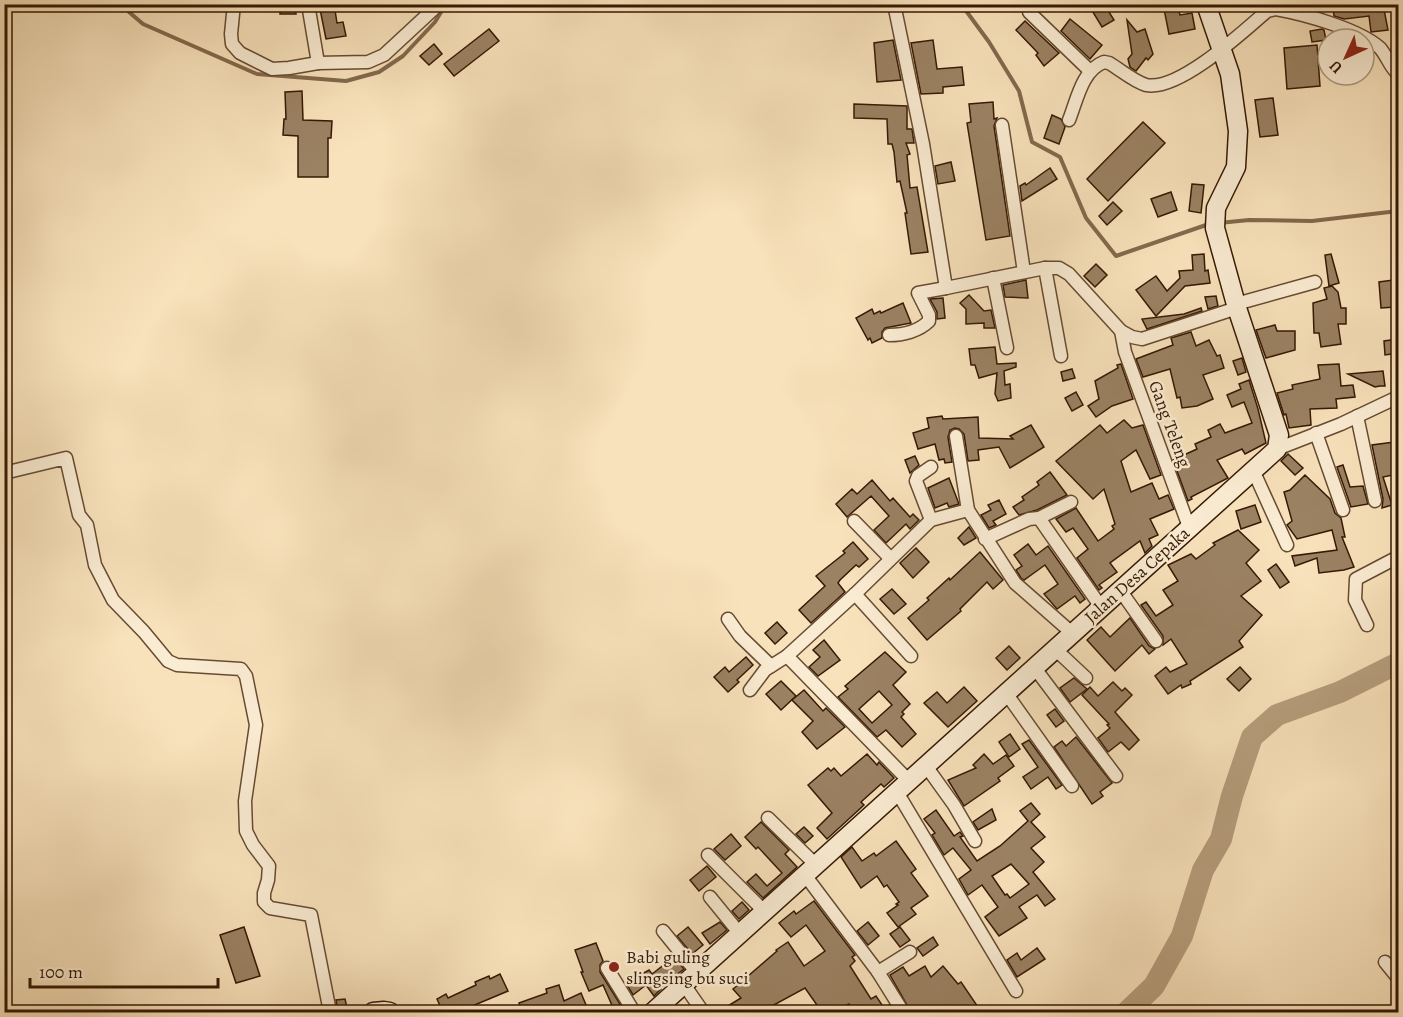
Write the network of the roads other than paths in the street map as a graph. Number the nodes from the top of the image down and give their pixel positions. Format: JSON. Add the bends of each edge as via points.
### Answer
{"nodes":[{"id":1,"x":234,"y":4,"type":"edge"},
{"id":2,"x":308,"y":4,"type":"edge"},
{"id":3,"x":439,"y":4,"type":"edge"},
{"id":4,"x":894,"y":4,"type":"edge"},
{"id":5,"x":1206,"y":4,"type":"edge"},
{"id":6,"x":1029,"y":12,"type":"dead end"},
{"id":7,"x":1222,"y":48,"type":"junction"},
{"id":8,"x":318,"y":63,"type":"junction"},
{"id":9,"x":1090,"y":70,"type":"junction"},
{"id":10,"x":1398,"y":74,"type":"edge"},
{"id":11,"x":1069,"y":120,"type":"dead end"},
{"id":12,"x":1002,"y":125,"type":"dead end"},
{"id":13,"x":1045,"y":268,"type":"junction"},
{"id":14,"x":1024,"y":272,"type":"junction"},
{"id":15,"x":993,"y":278,"type":"junction"},
{"id":16,"x":1315,"y":282,"type":"dead end"},
{"id":17,"x":946,"y":288,"type":"junction"},
{"id":18,"x":1237,"y":306,"type":"junction"},
{"id":19,"x":1121,"y":331,"type":"junction"},
{"id":20,"x":889,"y":335,"type":"dead end"},
{"id":21,"x":1007,"y":348,"type":"dead end"},
{"id":22,"x":1061,"y":356,"type":"dead end"},
{"id":23,"x":1398,"y":398,"type":"edge"},
{"id":24,"x":1357,"y":416,"type":"junction"},
{"id":25,"x":1316,"y":433,"type":"junction"},
{"id":26,"x":956,"y":436,"type":"dead end"},
{"id":27,"x":1277,"y":448,"type":"junction"},
{"id":28,"x":932,"y":467,"type":"dead end"},
{"id":29,"x":1253,"y":470,"type":"junction"},
{"id":30,"x":4,"y":473,"type":"edge"},
{"id":31,"x":1376,"y":501,"type":"dead end"},
{"id":32,"x":1071,"y":502,"type":"dead end"},
{"id":33,"x":968,"y":510,"type":"junction"},
{"id":34,"x":1342,"y":510,"type":"dead end"},
{"id":35,"x":1039,"y":518,"type":"junction"},
{"id":36,"x":931,"y":520,"type":"junction"},
{"id":37,"x":854,"y":521,"type":"dead end"},
{"id":38,"x":1189,"y":527,"type":"junction"},
{"id":39,"x":985,"y":539,"type":"junction"},
{"id":40,"x":1287,"y":545,"type":"dead end"},
{"id":41,"x":1398,"y":557,"type":"edge"},
{"id":42,"x":890,"y":558,"type":"junction"},
{"id":43,"x":1120,"y":590,"type":"junction"},
{"id":44,"x":855,"y":594,"type":"junction"},
{"id":45,"x":1101,"y":607,"type":"junction"},
{"id":46,"x":728,"y":619,"type":"dead end"},
{"id":47,"x":1367,"y":625,"type":"dead end"},
{"id":48,"x":1072,"y":633,"type":"junction"},
{"id":49,"x":1156,"y":642,"type":"dead end"},
{"id":50,"x":1055,"y":649,"type":"junction"},
{"id":51,"x":787,"y":656,"type":"junction"},
{"id":52,"x":911,"y":656,"type":"dead end"},
{"id":53,"x":771,"y":666,"type":"junction"},
{"id":54,"x":1034,"y":667,"type":"junction"},
{"id":55,"x":1086,"y":678,"type":"dead end"},
{"id":56,"x":750,"y":690,"type":"dead end"},
{"id":57,"x":1006,"y":693,"type":"junction"},
{"id":58,"x":926,"y":766,"type":"junction"},
{"id":59,"x":1116,"y":776,"type":"dead end"},
{"id":60,"x":903,"y":786,"type":"junction"},
{"id":61,"x":1072,"y":786,"type":"dead end"},
{"id":62,"x":768,"y":818,"type":"dead end"},
{"id":63,"x":975,"y":841,"type":"dead end"},
{"id":64,"x":708,"y":855,"type":"dead end"},
{"id":65,"x":811,"y":870,"type":"junction"},
{"id":66,"x":710,"y":897,"type":"dead end"},
{"id":67,"x":765,"y":912,"type":"junction"},
{"id":68,"x":663,"y":931,"type":"dead end"},
{"id":69,"x":741,"y":935,"type":"junction"},
{"id":70,"x":910,"y":952,"type":"dead end"},
{"id":71,"x":1384,"y":962,"type":"dead end"},
{"id":72,"x":607,"y":968,"type":"dead end"},
{"id":73,"x":878,"y":972,"type":"junction"},
{"id":74,"x":1398,"y":978,"type":"edge"},
{"id":75,"x":692,"y":980,"type":"junction"},
{"id":76,"x":1016,"y":991,"type":"dead end"},
{"id":77,"x":330,"y":1012,"type":"edge"},
{"id":78,"x":373,"y":1012,"type":"edge"},
{"id":79,"x":390,"y":1012,"type":"edge"},
{"id":80,"x":634,"y":1012,"type":"edge"},
{"id":81,"x":653,"y":1012,"type":"edge"},
{"id":82,"x":703,"y":1012,"type":"edge"},
{"id":83,"x":903,"y":1012,"type":"edge"}],
"edges":[{"from":1,"to":8,"type":"street","via":[[232,45],[240,53],[272,69]]},
{"from":2,"to":8,"type":"street"},
{"from":3,"to":8,"type":"street","via":[[374,61]]},
{"from":4,"to":17,"type":"street"},
{"from":5,"to":7,"type":"street"},
{"from":6,"to":9,"type":"street"},
{"from":7,"to":9,"type":"street","via":[[1193,70],[1155,86],[1139,82],[1104,62]]},
{"from":7,"to":10,"type":"street","via":[[1268,11],[1276,9],[1340,27],[1369,40]]},
{"from":7,"to":18,"type":"street","via":[[1230,75],[1238,153],[1236,167],[1216,208],[1215,228]]},
{"from":9,"to":11,"type":"street"},
{"from":12,"to":14,"type":"street"},
{"from":13,"to":14,"type":"street"},
{"from":13,"to":19,"type":"street","via":[[1059,268],[1069,274]]},
{"from":13,"to":22,"type":"street"},
{"from":14,"to":15,"type":"street"},
{"from":15,"to":17,"type":"street"},
{"from":15,"to":21,"type":"street"},
{"from":16,"to":18,"type":"street"},
{"from":17,"to":20,"type":"street","via":[[918,293],[928,315],[927,324]]},
{"from":18,"to":19,"type":"street","via":[[1142,339]]},
{"from":18,"to":27,"type":"street","via":[[1279,435]]},
{"from":19,"to":38,"type":"street","name":"Gang Teleng","via":[[1125,352]]},
{"from":23,"to":24,"type":"street"},
{"from":24,"to":25,"type":"street"},
{"from":24,"to":31,"type":"street"},
{"from":25,"to":27,"type":"street"},
{"from":25,"to":34,"type":"street"},
{"from":26,"to":33,"type":"street"},
{"from":27,"to":29,"type":"street","name":"Jalan Desa Cepaka"},
{"from":28,"to":36,"type":"street","via":[[916,481]]},
{"from":29,"to":38,"type":"street","name":"Jalan Desa Cepaka"},
{"from":29,"to":40,"type":"street"},
{"from":30,"to":77,"type":"street","via":[[66,458],[95,565],[113,600],[168,661],[241,669],[246,676],[256,725],[245,801],[246,831],[268,866],[264,902],[270,908],[310,915]]},
{"from":32,"to":35,"type":"street"},
{"from":33,"to":36,"type":"street"},
{"from":33,"to":39,"type":"street"},
{"from":35,"to":39,"type":"street"},
{"from":35,"to":45,"type":"street"},
{"from":36,"to":42,"type":"street"},
{"from":37,"to":42,"type":"street"},
{"from":38,"to":43,"type":"street","name":"Jalan Desa Cepaka"},
{"from":39,"to":48,"type":"street","via":[[1015,583]]},
{"from":41,"to":47,"type":"street","via":[[1356,579],[1356,600]]},
{"from":42,"to":44,"type":"street"},
{"from":43,"to":45,"type":"street","name":"Jalan Desa Cepaka"},
{"from":43,"to":49,"type":"street"},
{"from":44,"to":51,"type":"street"},
{"from":44,"to":52,"type":"street"},
{"from":45,"to":48,"type":"street","name":"Jalan Desa Cepaka"},
{"from":46,"to":53,"type":"street"},
{"from":48,"to":50,"type":"street","name":"Jalan Desa Cepaka"},
{"from":50,"to":54,"type":"street","name":"Jalan Desa Cepaka"},
{"from":50,"to":55,"type":"street"},
{"from":51,"to":53,"type":"street"},
{"from":51,"to":60,"type":"street"},
{"from":53,"to":56,"type":"street"},
{"from":54,"to":57,"type":"street","name":"Jalan Desa Cepaka"},
{"from":54,"to":59,"type":"street"},
{"from":57,"to":58,"type":"street","name":"Jalan Desa Cepaka"},
{"from":57,"to":61,"type":"street"},
{"from":58,"to":60,"type":"street","name":"Jalan Desa Cepaka"},
{"from":58,"to":63,"type":"street"},
{"from":60,"to":65,"type":"street","name":"Jalan Desa Cepaka"},
{"from":60,"to":76,"type":"street"},
{"from":62,"to":65,"type":"street"},
{"from":64,"to":67,"type":"street"},
{"from":65,"to":67,"type":"street","name":"Jalan Desa Cepaka"},
{"from":65,"to":73,"type":"street"},
{"from":66,"to":69,"type":"street"},
{"from":67,"to":69,"type":"street","name":"Jalan Desa Cepaka"},
{"from":68,"to":75,"type":"street"},
{"from":69,"to":75,"type":"street","name":"Jalan Desa Cepaka"},
{"from":70,"to":73,"type":"street"},
{"from":71,"to":74,"type":"street"},
{"from":72,"to":80,"type":"street"},
{"from":73,"to":83,"type":"street"},
{"from":75,"to":81,"type":"street","name":"Jalan Desa Cepaka"},
{"from":75,"to":82,"type":"street"},
{"from":78,"to":79,"type":"street"}]}
